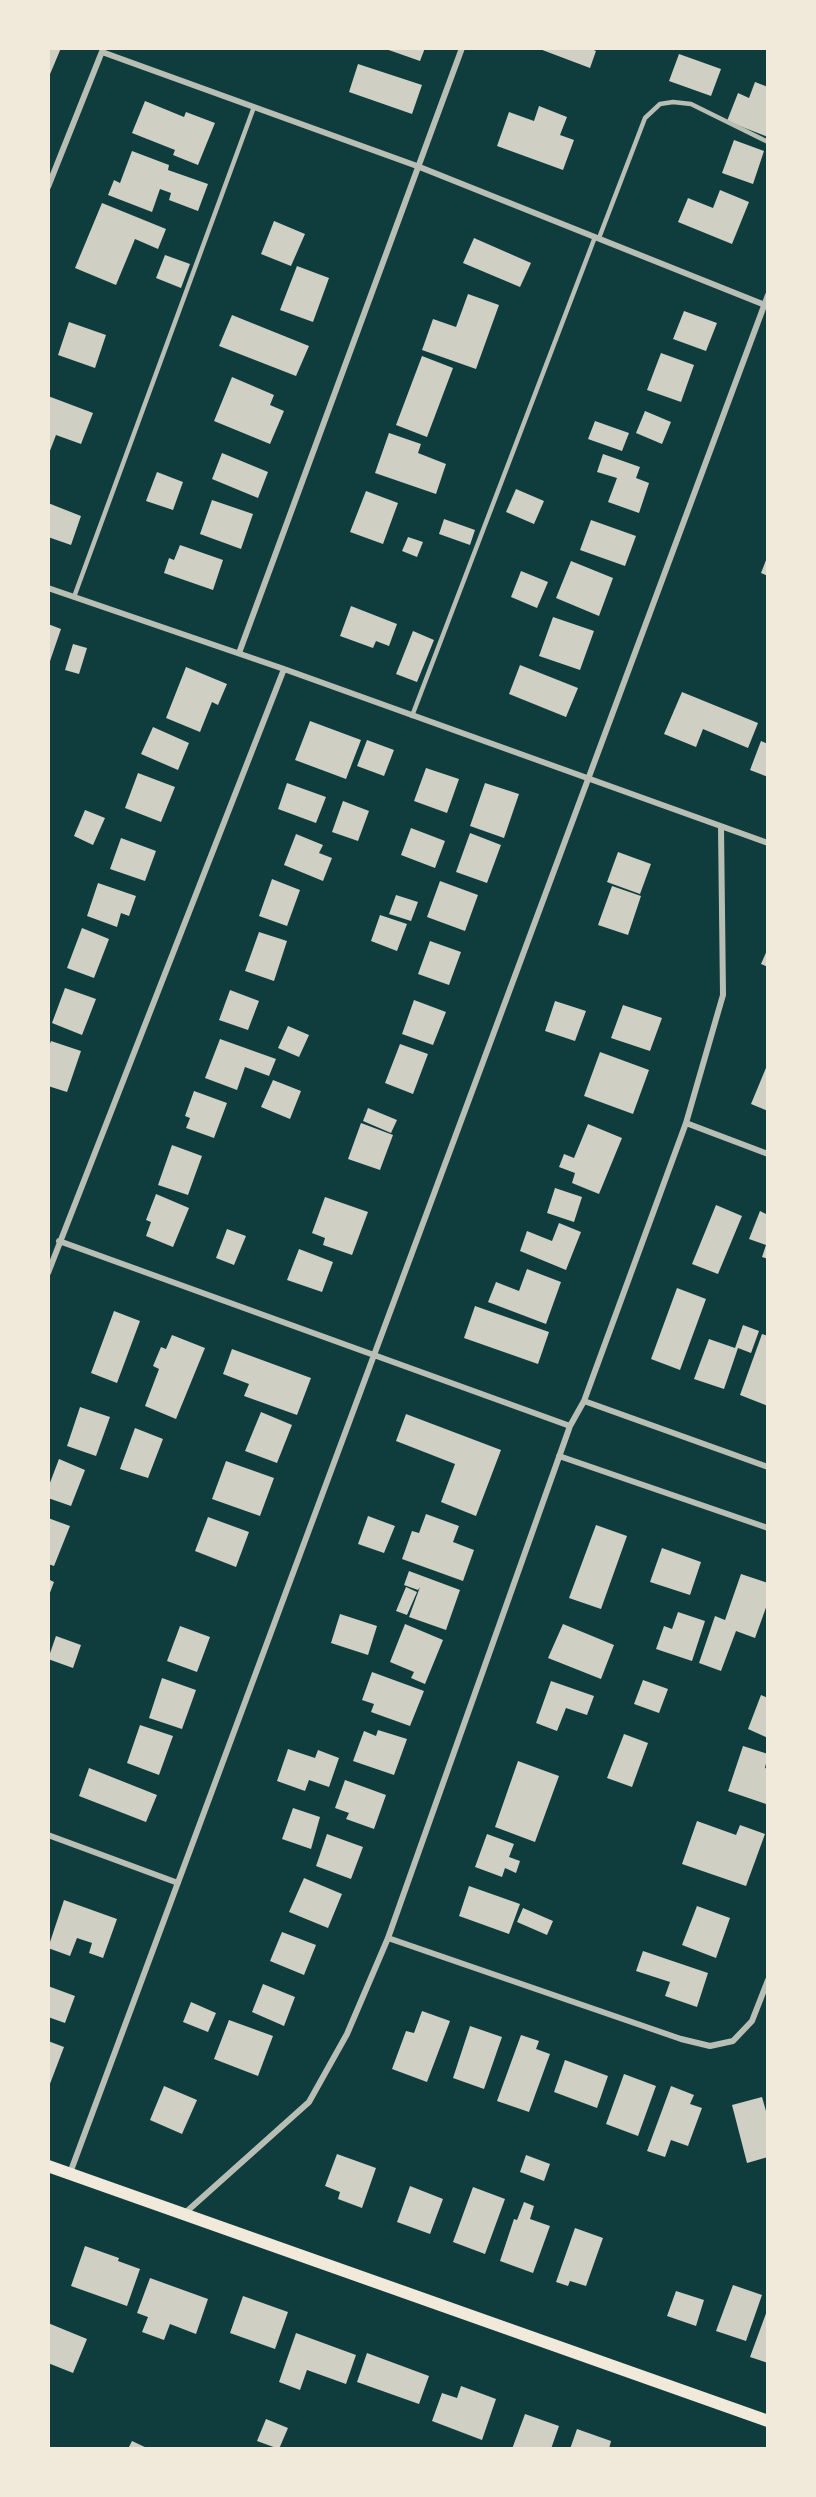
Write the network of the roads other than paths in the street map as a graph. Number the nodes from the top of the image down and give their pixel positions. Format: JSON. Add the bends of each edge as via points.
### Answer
{"nodes":[{"id":1,"x":462,"y":48,"type":"edge"},
{"id":2,"x":102,"y":50,"type":"edge"},
{"id":3,"x":254,"y":107,"type":"junction"},
{"id":4,"x":768,"y":142,"type":"edge"},
{"id":5,"x":417,"y":166,"type":"junction"},
{"id":6,"x":48,"y":187,"type":"edge"},
{"id":7,"x":597,"y":237,"type":"junction"},
{"id":8,"x":768,"y":295,"type":"edge"},
{"id":9,"x":765,"y":304,"type":"junction"},
{"id":10,"x":48,"y":588,"type":"edge"},
{"id":11,"x":74,"y":597,"type":"junction"},
{"id":12,"x":239,"y":653,"type":"junction"},
{"id":13,"x":284,"y":669,"type":"junction"},
{"id":14,"x":412,"y":716,"type":"junction"},
{"id":15,"x":590,"y":779,"type":"junction"},
{"id":16,"x":721,"y":827,"type":"junction"},
{"id":17,"x":768,"y":843,"type":"edge"},
{"id":18,"x":686,"y":1123,"type":"junction"},
{"id":19,"x":768,"y":1154,"type":"edge"},
{"id":20,"x":59,"y":1241,"type":"junction"},
{"id":21,"x":48,"y":1273,"type":"edge"},
{"id":22,"x":375,"y":1357,"type":"junction"},
{"id":23,"x":584,"y":1401,"type":"junction"},
{"id":24,"x":570,"y":1426,"type":"junction"},
{"id":25,"x":559,"y":1456,"type":"junction"},
{"id":26,"x":768,"y":1467,"type":"edge"},
{"id":27,"x":768,"y":1528,"type":"edge"},
{"id":28,"x":48,"y":1835,"type":"edge"},
{"id":29,"x":178,"y":1883,"type":"junction"},
{"id":30,"x":388,"y":1938,"type":"junction"},
{"id":31,"x":768,"y":1980,"type":"edge"},
{"id":32,"x":48,"y":2166,"type":"edge"},
{"id":33,"x":70,"y":2174,"type":"junction"},
{"id":34,"x":185,"y":2213,"type":"junction"},
{"id":35,"x":768,"y":2421,"type":"edge"}],
"edges":[{"from":1,"to":5,"type":"street"},
{"from":2,"to":3,"type":"street"},
{"from":2,"to":6,"type":"street"},
{"from":3,"to":5,"type":"street"},
{"from":3,"to":11,"type":"lane"},
{"from":4,"to":7,"type":"lane","via":[[691,104],[660,104],[645,118]]},
{"from":5,"to":7,"type":"street"},
{"from":5,"to":12,"type":"street"},
{"from":7,"to":9,"type":"street"},
{"from":7,"to":14,"type":"lane"},
{"from":8,"to":9,"type":"street"},
{"from":9,"to":15,"type":"street"},
{"from":10,"to":11,"type":"street"},
{"from":11,"to":12,"type":"street"},
{"from":12,"to":13,"type":"street"},
{"from":13,"to":14,"type":"street"},
{"from":13,"to":20,"type":"street"},
{"from":14,"to":15,"type":"street"},
{"from":15,"to":16,"type":"street"},
{"from":15,"to":22,"type":"street"},
{"from":16,"to":17,"type":"street"},
{"from":16,"to":18,"type":"street","via":[[723,995]]},
{"from":18,"to":19,"type":"street"},
{"from":18,"to":23,"type":"street"},
{"from":20,"to":21,"type":"street"},
{"from":20,"to":22,"type":"street"},
{"from":22,"to":24,"type":"street"},
{"from":22,"to":29,"type":"street"},
{"from":23,"to":24,"type":"street"},
{"from":23,"to":26,"type":"street"},
{"from":24,"to":25,"type":"street"},
{"from":25,"to":27,"type":"street"},
{"from":25,"to":30,"type":"street"},
{"from":28,"to":29,"type":"street"},
{"from":29,"to":33,"type":"street"},
{"from":30,"to":31,"type":"street","via":[[710,2046],[733,2041],[752,2021]]},
{"from":30,"to":34,"type":"street","via":[[347,2034],[309,2102]]},
{"from":32,"to":33,"type":"main road"},
{"from":33,"to":34,"type":"main road"},
{"from":34,"to":35,"type":"main road"}]}
